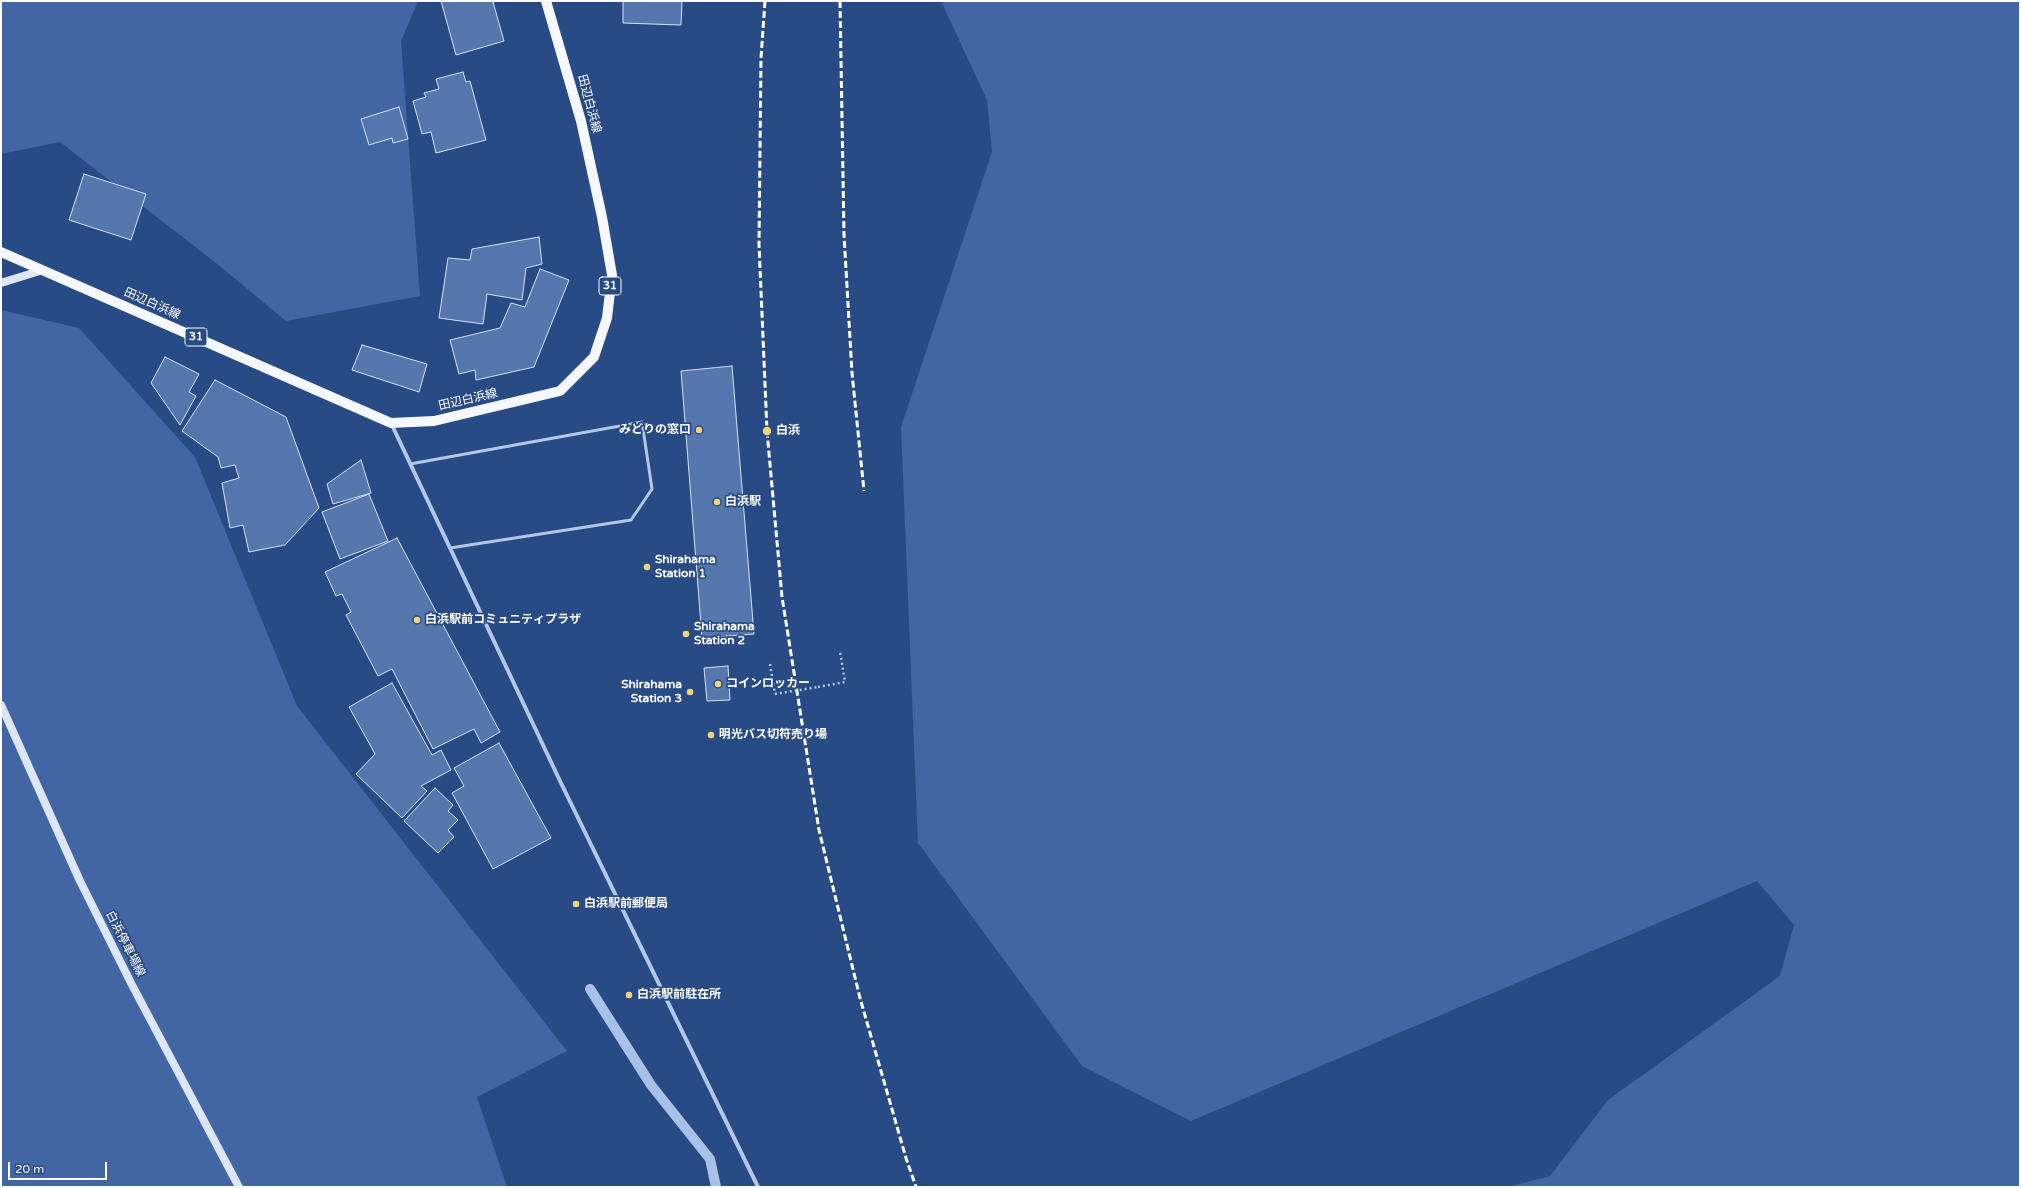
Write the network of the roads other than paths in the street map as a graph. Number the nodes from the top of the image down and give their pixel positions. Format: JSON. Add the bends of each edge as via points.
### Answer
{"nodes":[{"id":1,"x":546,"y":1,"type":"edge"},
{"id":2,"x":1,"y":252,"type":"edge"},
{"id":3,"x":44,"y":270,"type":"junction"},
{"id":4,"x":1,"y":283,"type":"edge"},
{"id":5,"x":391,"y":423,"type":"junction"},
{"id":6,"x":410,"y":464,"type":"junction"},
{"id":7,"x":450,"y":548,"type":"junction"},
{"id":8,"x":1,"y":705,"type":"edge"},
{"id":9,"x":239,"y":1187,"type":"edge"},
{"id":10,"x":758,"y":1187,"type":"edge"}],
"edges":[{"from":1,"to":5,"type":"main road","name":"田辺白浜線","number":"31","via":[[581,121],[612,275],[607,318],[594,357],[560,391],[434,421]]},
{"from":2,"to":3,"type":"main road","name":"田辺白浜線","number":"31"},
{"from":3,"to":4,"type":"main road"},
{"from":3,"to":5,"type":"main road","name":"田辺白浜線","number":"31"},
{"from":5,"to":6,"type":"street"},
{"from":6,"to":7,"type":"street"},
{"from":6,"to":7,"type":"lane","via":[[642,422],[652,489],[631,520]]},
{"from":7,"to":10,"type":"street"},
{"from":8,"to":9,"type":"main road","name":"白浜停車場線","via":[[80,881]]}]}
